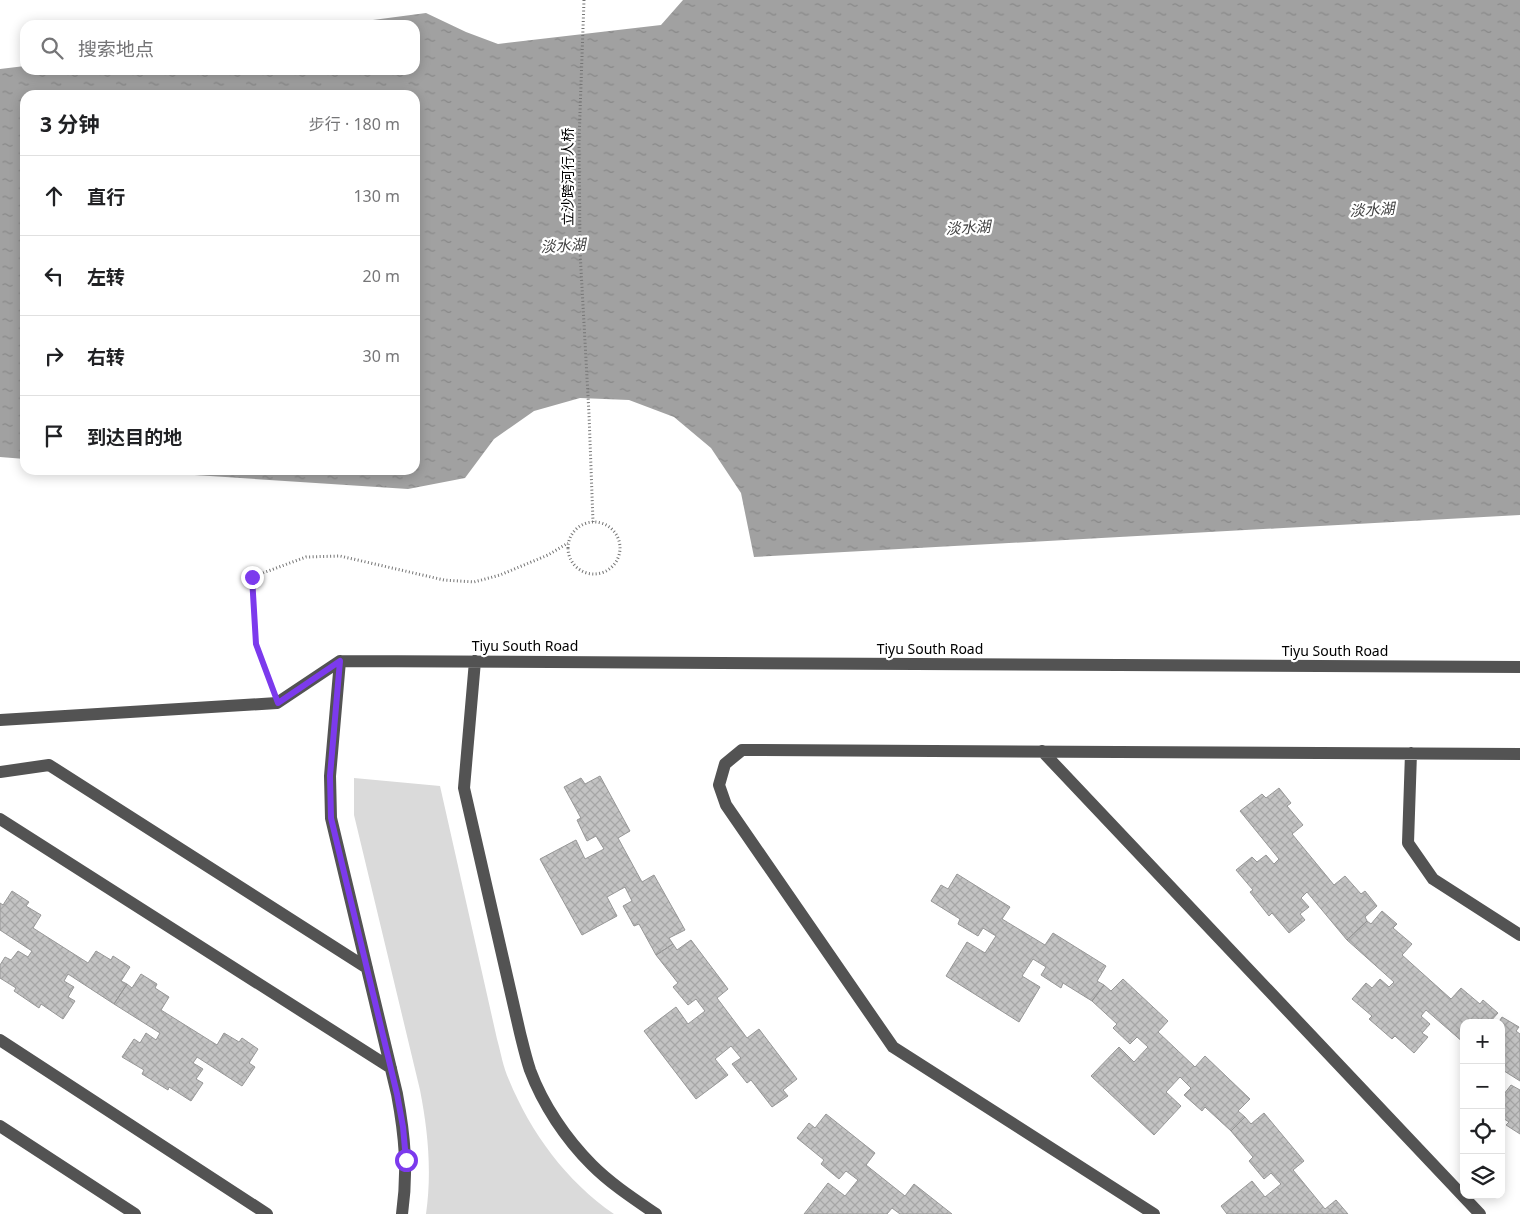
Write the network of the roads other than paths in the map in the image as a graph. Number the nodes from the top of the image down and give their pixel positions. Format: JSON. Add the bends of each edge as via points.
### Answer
{"nodes":[{"id":1,"x":340,"y":661,"type":"junction"},
{"id":2,"x":475,"y":661,"type":"junction"},
{"id":3,"x":1520,"y":667,"type":"edge"},
{"id":4,"x":0,"y":720,"type":"edge"},
{"id":5,"x":1042,"y":752,"type":"junction"},
{"id":6,"x":1411,"y":754,"type":"junction"},
{"id":7,"x":1520,"y":754,"type":"edge"},
{"id":8,"x":0,"y":772,"type":"edge"},
{"id":9,"x":0,"y":819,"type":"edge"},
{"id":10,"x":1520,"y":935,"type":"edge"},
{"id":11,"x":367,"y":968,"type":"junction"},
{"id":12,"x":0,"y":1040,"type":"edge"},
{"id":13,"x":390,"y":1068,"type":"junction"},
{"id":14,"x":0,"y":1126,"type":"edge"},
{"id":15,"x":135,"y":1214,"type":"edge"},
{"id":16,"x":267,"y":1214,"type":"edge"},
{"id":17,"x":402,"y":1214,"type":"edge"},
{"id":18,"x":656,"y":1214,"type":"edge"},
{"id":19,"x":1154,"y":1214,"type":"edge"},
{"id":20,"x":1480,"y":1214,"type":"edge"}],
"edges":[{"from":1,"to":2,"type":"street","name":"Tiyu South Road"},
{"from":1,"to":4,"type":"street","via":[[278,703]]},
{"from":1,"to":11,"type":"street","via":[[330,776],[331,818]]},
{"from":2,"to":3,"type":"street","name":"Tiyu South Road"},
{"from":2,"to":18,"type":"street","via":[[464,788],[530,1070],[546,1105],[592,1166]]},
{"from":5,"to":6,"type":"street"},
{"from":5,"to":19,"type":"street","via":[[742,750],[725,764],[719,785],[726,805],[893,1047]]},
{"from":5,"to":20,"type":"street"},
{"from":6,"to":7,"type":"street"},
{"from":6,"to":10,"type":"street","via":[[1408,843],[1433,879]]},
{"from":8,"to":11,"type":"street","via":[[49,765]]},
{"from":9,"to":13,"type":"street"},
{"from":11,"to":13,"type":"street"},
{"from":12,"to":16,"type":"street"},
{"from":13,"to":17,"type":"street","via":[[403,1127],[406,1160]]},
{"from":14,"to":15,"type":"street"}]}
